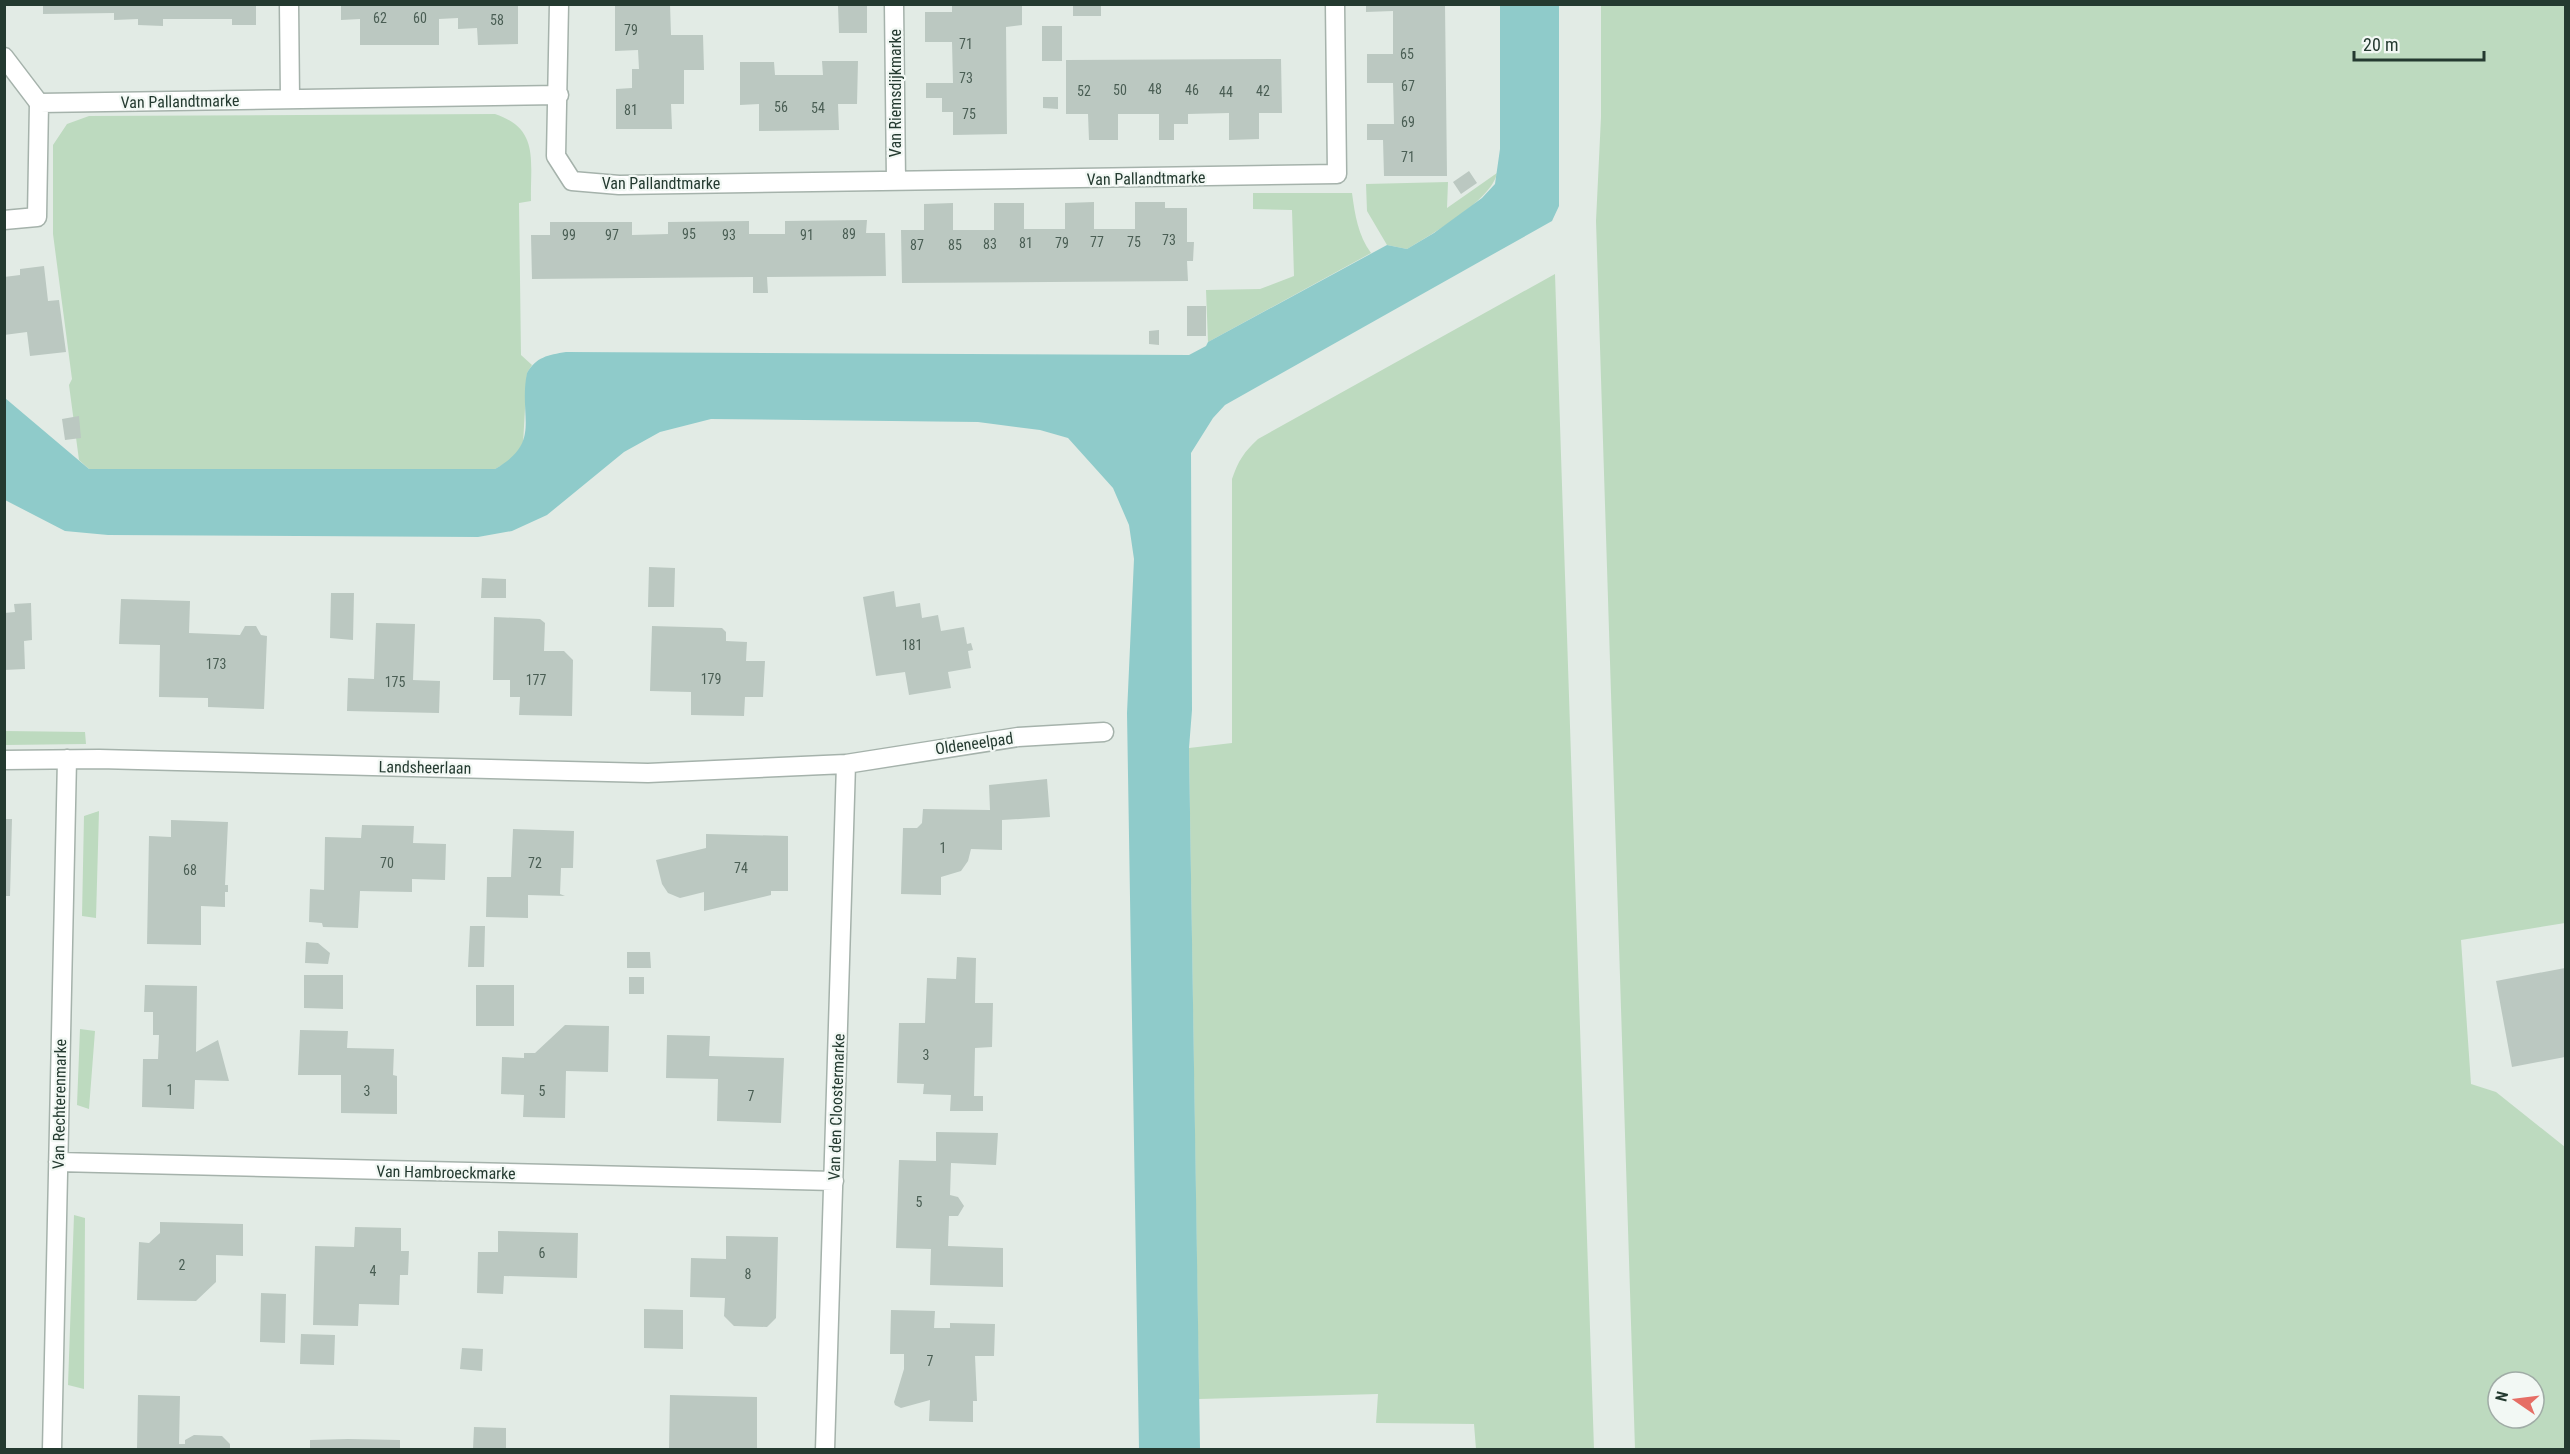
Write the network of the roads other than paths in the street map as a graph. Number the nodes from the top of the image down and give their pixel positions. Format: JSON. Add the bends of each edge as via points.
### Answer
{"nodes":[{"id":1,"x":289,"y":4,"type":"edge"},
{"id":2,"x":559,"y":4,"type":"edge"},
{"id":3,"x":894,"y":4,"type":"edge"},
{"id":4,"x":1335,"y":4,"type":"edge"},
{"id":5,"x":4,"y":57,"type":"edge"},
{"id":6,"x":559,"y":95,"type":"junction"},
{"id":7,"x":290,"y":99,"type":"junction"},
{"id":8,"x":39,"y":103,"type":"junction"},
{"id":9,"x":896,"y":182,"type":"junction"},
{"id":10,"x":4,"y":220,"type":"edge"},
{"id":11,"x":1104,"y":732,"type":"dead end"},
{"id":12,"x":67,"y":759,"type":"junction"},
{"id":13,"x":4,"y":760,"type":"edge"},
{"id":14,"x":846,"y":764,"type":"junction"},
{"id":15,"x":58,"y":1162,"type":"junction"},
{"id":16,"x":834,"y":1181,"type":"junction"},
{"id":17,"x":51,"y":1449,"type":"edge"},
{"id":18,"x":825,"y":1449,"type":"edge"}],
"edges":[{"from":1,"to":7,"type":"street"},
{"from":2,"to":6,"type":"street"},
{"from":3,"to":9,"type":"street","name":"Van Riemsdijkmarke"},
{"from":4,"to":9,"type":"street","name":"Van Pallandtmarke","via":[[1337,174]]},
{"from":5,"to":8,"type":"street"},
{"from":6,"to":7,"type":"street","name":"Van Pallandtmarke"},
{"from":6,"to":9,"type":"street","name":"Van Pallandtmarke","via":[[556,156],[572,181],[619,185]]},
{"from":7,"to":8,"type":"street","name":"Van Pallandtmarke"},
{"from":8,"to":10,"type":"street","via":[[37,217]]},
{"from":11,"to":14,"type":"street","name":"Oldeneelpad","via":[[1018,737]]},
{"from":12,"to":13,"type":"street","name":"Landsheerlaan"},
{"from":12,"to":14,"type":"street","name":"Landsheerlaan","via":[[648,773]]},
{"from":12,"to":15,"type":"street","name":"Van Rechterenmarke"},
{"from":14,"to":16,"type":"street","name":"Van den Cloostermarke"},
{"from":15,"to":16,"type":"street","name":"Van Hambroeckmarke"},
{"from":15,"to":17,"type":"street","name":"Van Rechterenmarke"},
{"from":16,"to":18,"type":"street","name":"Van den Cloostermarke"}]}
